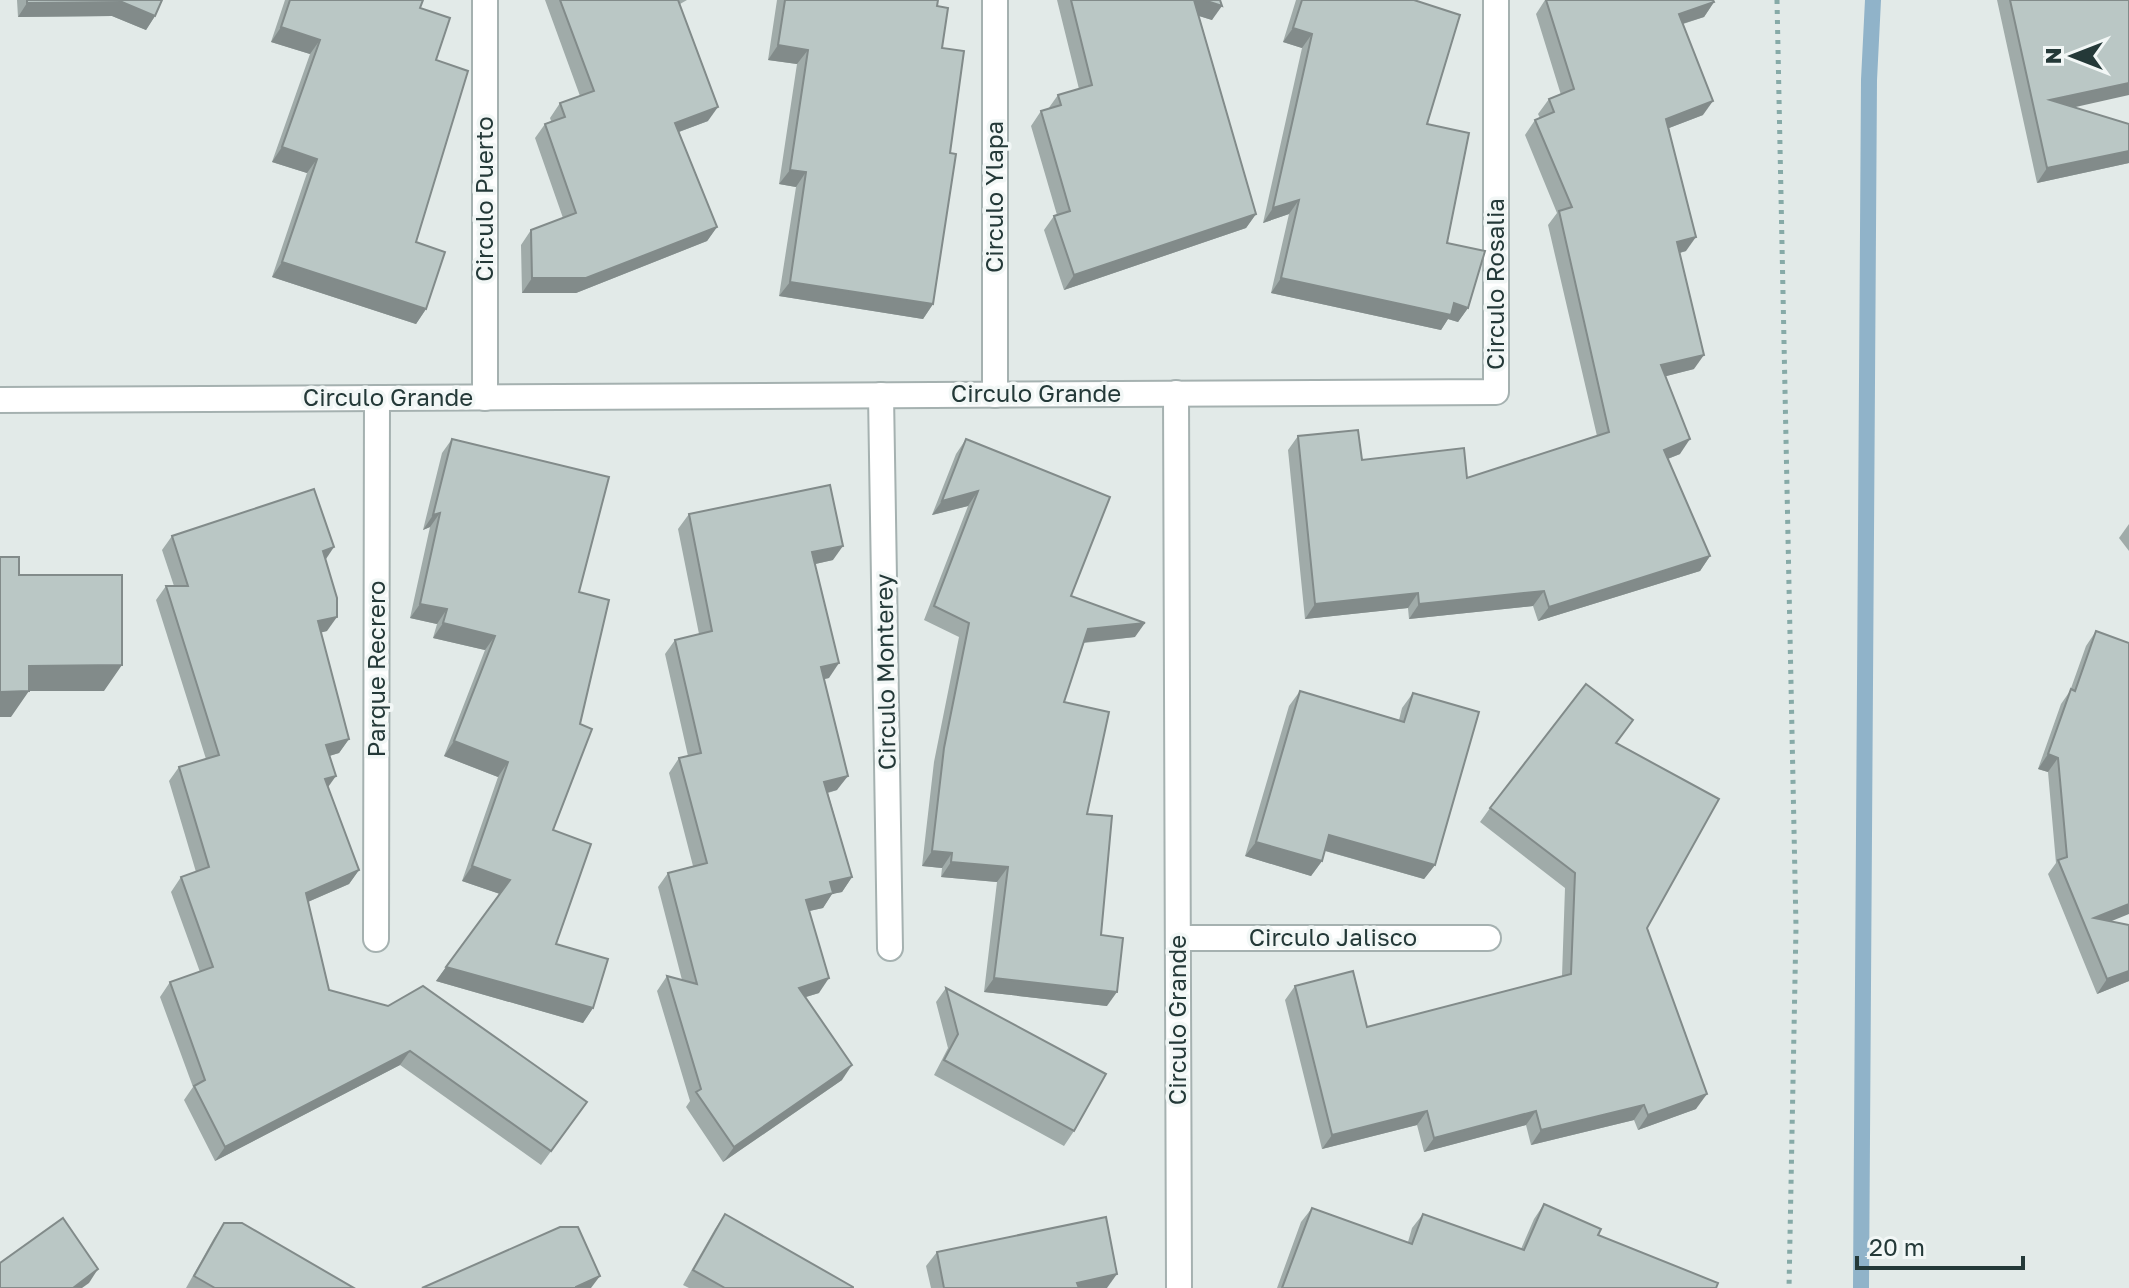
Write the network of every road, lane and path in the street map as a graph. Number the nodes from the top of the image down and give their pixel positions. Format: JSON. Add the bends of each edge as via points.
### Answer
{"nodes":[{"id":1,"x":485,"y":0,"type":"edge"},
{"id":2,"x":995,"y":0,"type":"edge"},
{"id":3,"x":1496,"y":0,"type":"edge"},
{"id":4,"x":1777,"y":0,"type":"edge"},
{"id":5,"x":1176,"y":393,"type":"junction"},
{"id":6,"x":881,"y":395,"type":"junction"},
{"id":7,"x":995,"y":395,"type":"junction"},
{"id":8,"x":377,"y":398,"type":"junction"},
{"id":9,"x":485,"y":398,"type":"junction"},
{"id":10,"x":0,"y":400,"type":"edge"},
{"id":11,"x":1178,"y":938,"type":"junction"},
{"id":12,"x":1488,"y":938,"type":"dead end"},
{"id":13,"x":376,"y":939,"type":"dead end"},
{"id":14,"x":890,"y":948,"type":"dead end"},
{"id":15,"x":1179,"y":1288,"type":"edge"},
{"id":16,"x":1789,"y":1288,"type":"edge"}],
"edges":[{"from":1,"to":9,"type":"street","name":"Circulo Puerto"},
{"from":2,"to":7,"type":"street","name":"Circulo Ylapa"},
{"from":3,"to":5,"type":"street","name":"Circulo Rosalia","via":[[1496,392]]},
{"from":4,"to":16,"type":"path","via":[[1796,927]]},
{"from":5,"to":7,"type":"street","name":"Circulo Grande"},
{"from":5,"to":11,"type":"street","name":"Circulo Grande"},
{"from":6,"to":7,"type":"street","name":"Circulo Grande"},
{"from":6,"to":9,"type":"street","name":"Circulo Grande"},
{"from":6,"to":14,"type":"street","name":"Circulo Monterey"},
{"from":8,"to":9,"type":"street","name":"Circulo Grande"},
{"from":8,"to":10,"type":"street","name":"Circulo Grande"},
{"from":8,"to":13,"type":"street","name":"Parque Recrero"},
{"from":11,"to":12,"type":"street","name":"Circulo Jalisco"},
{"from":11,"to":15,"type":"street","name":"Circulo Grande"}]}
